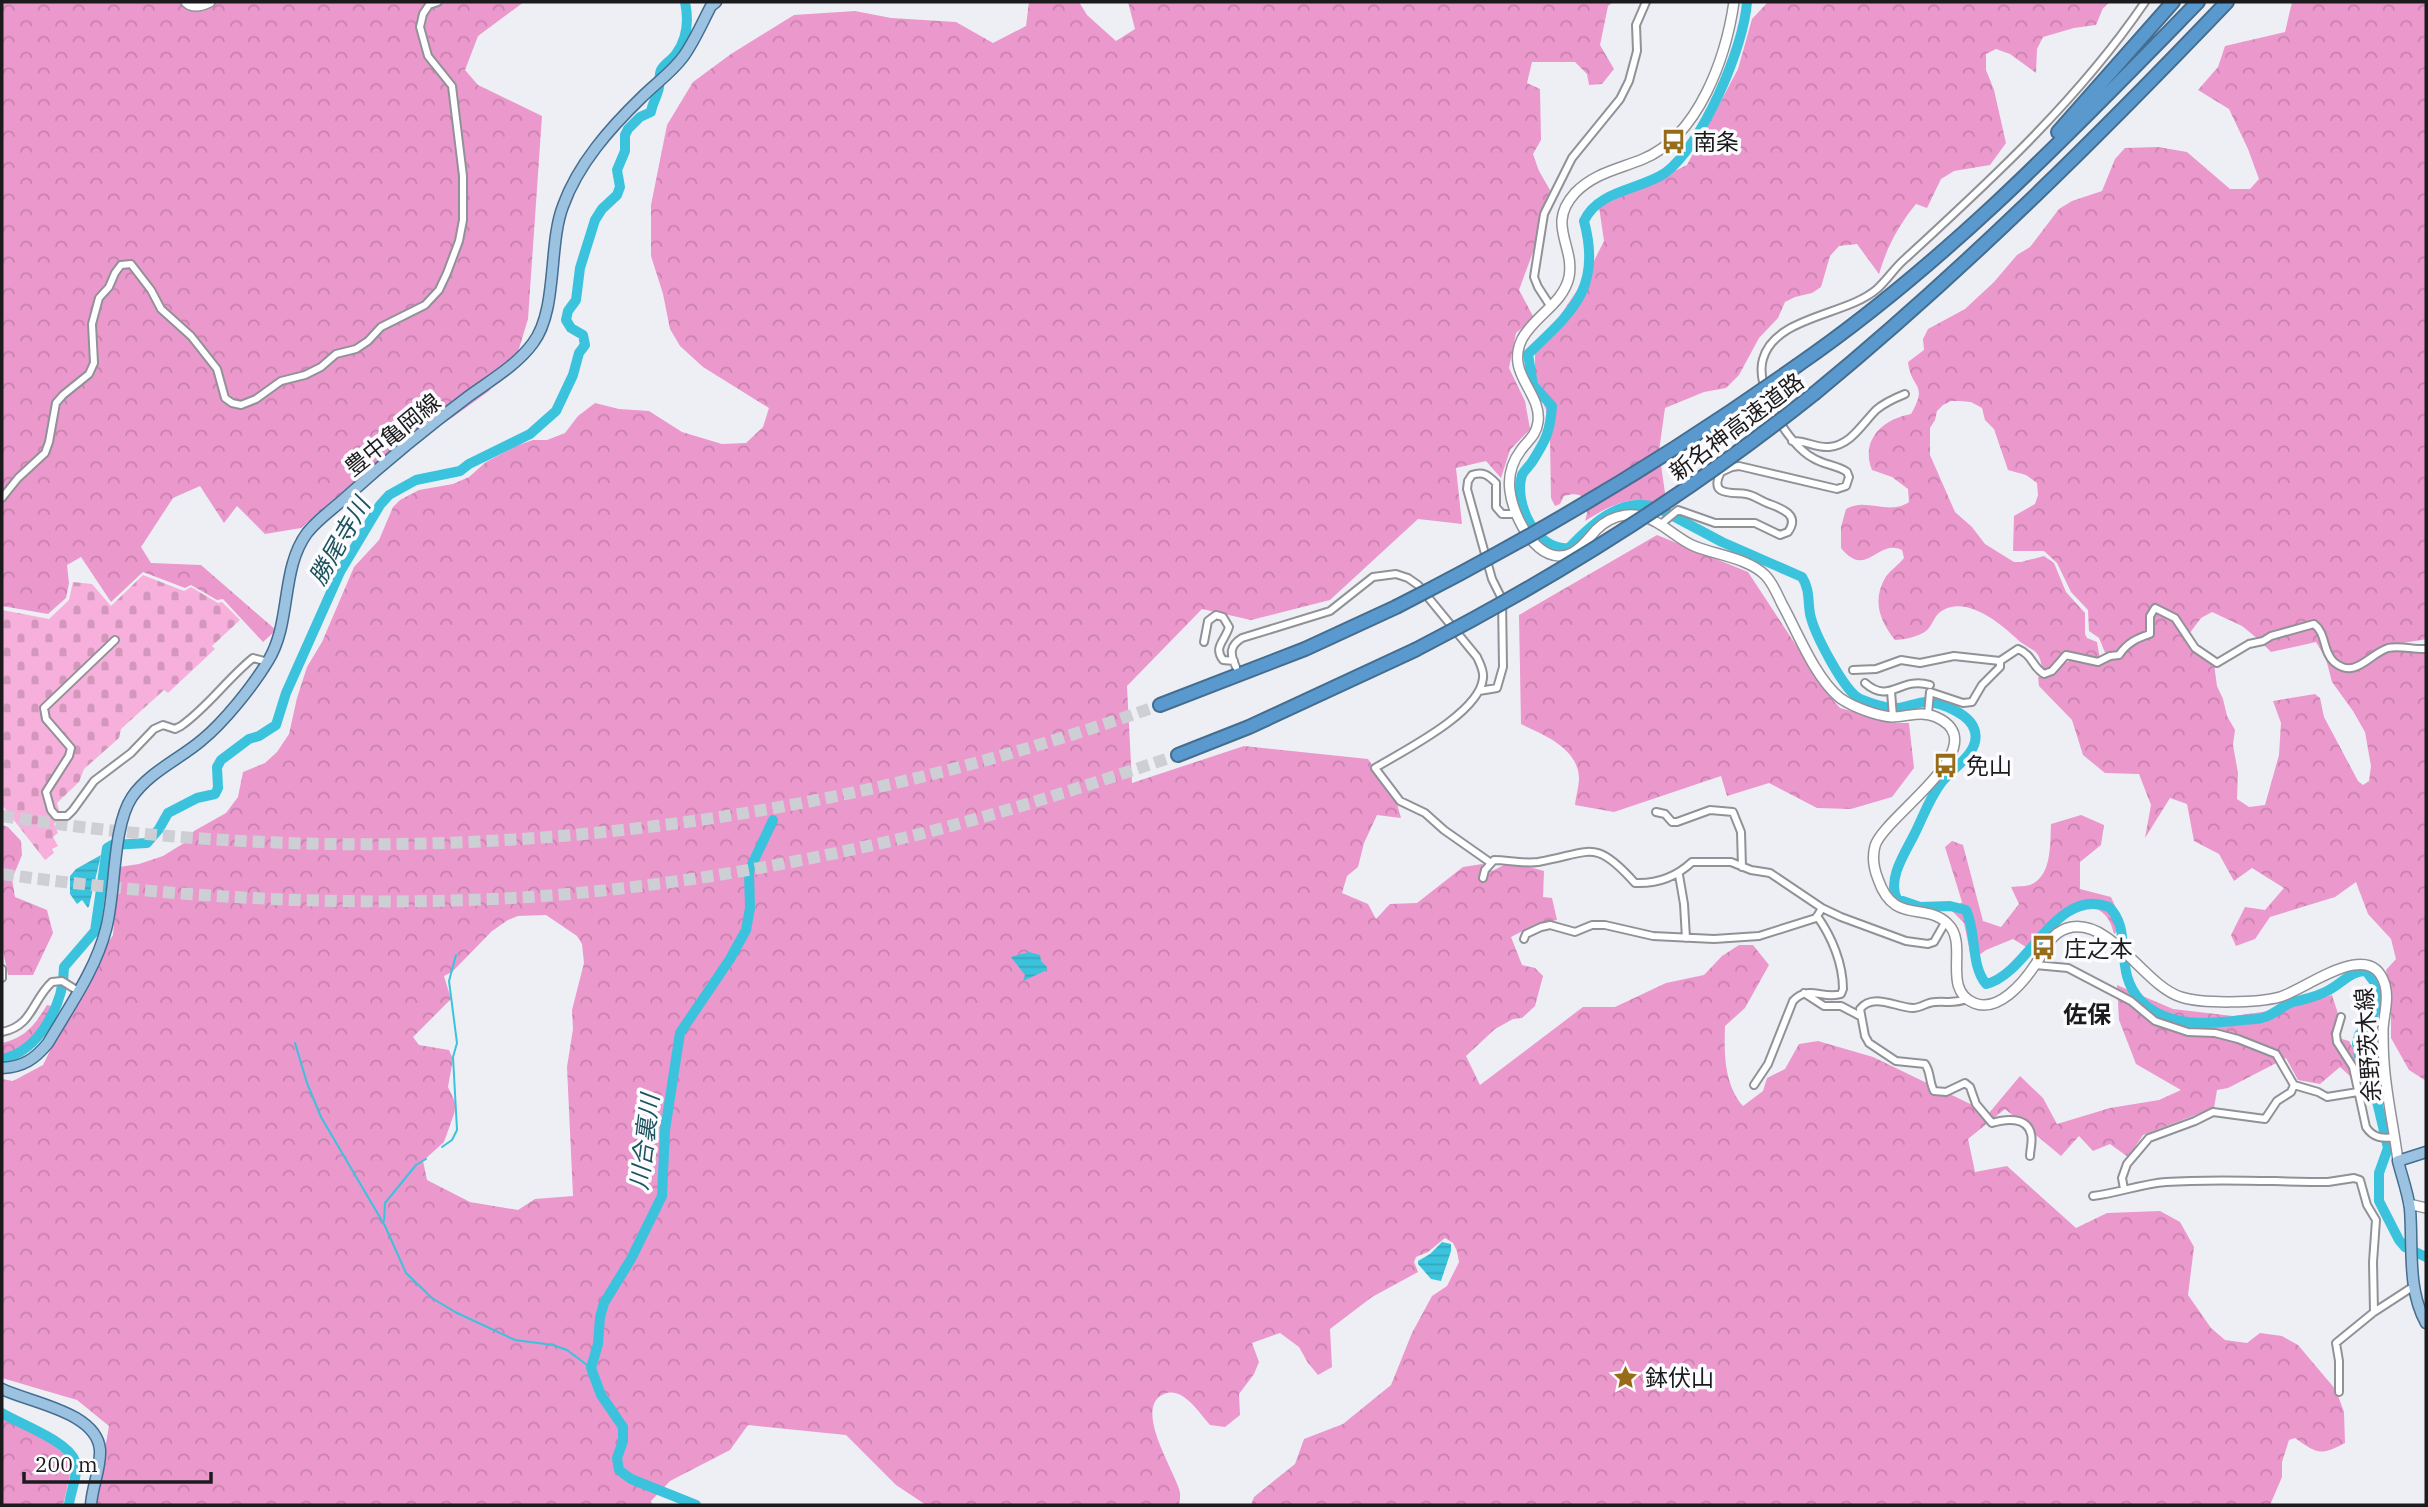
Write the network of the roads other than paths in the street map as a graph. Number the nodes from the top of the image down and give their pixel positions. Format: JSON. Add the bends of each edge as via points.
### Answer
{"nodes":[{"id":1,"x":186,"y":2,"type":"edge"},
{"id":2,"x":209,"y":2,"type":"edge"},
{"id":3,"x":438,"y":2,"type":"edge"},
{"id":4,"x":716,"y":2,"type":"edge"},
{"id":5,"x":1646,"y":2,"type":"edge"},
{"id":6,"x":1734,"y":2,"type":"edge"},
{"id":7,"x":2145,"y":2,"type":"edge"},
{"id":8,"x":2162,"y":2,"type":"edge"},
{"id":9,"x":2174,"y":2,"type":"edge"},
{"id":10,"x":2197,"y":2,"type":"edge"},
{"id":11,"x":2227,"y":4,"type":"edge"},
{"id":12,"x":2118,"y":65,"type":"junction"},
{"id":13,"x":1914,"y":278,"type":"junction"},
{"id":14,"x":1551,"y":307,"type":"junction"},
{"id":15,"x":1905,"y":394,"type":"dead end"},
{"id":16,"x":1792,"y":441,"type":"junction"},
{"id":17,"x":2,"y":498,"type":"edge"},
{"id":18,"x":1515,"y":514,"type":"junction"},
{"id":19,"x":1662,"y":523,"type":"junction"},
{"id":20,"x":115,"y":640,"type":"dead end"},
{"id":21,"x":1204,"y":642,"type":"dead end"},
{"id":22,"x":2426,"y":649,"type":"edge"},
{"id":23,"x":2000,"y":661,"type":"junction"},
{"id":24,"x":268,"y":662,"type":"junction"},
{"id":25,"x":1853,"y":670,"type":"dead end"},
{"id":26,"x":1865,"y":683,"type":"dead end"},
{"id":27,"x":1930,"y":686,"type":"junction"},
{"id":28,"x":1479,"y":691,"type":"junction"},
{"id":29,"x":1891,"y":691,"type":"junction"},
{"id":30,"x":1160,"y":705,"type":"tunnel mouth"},
{"id":31,"x":1928,"y":714,"type":"junction"},
{"id":32,"x":1893,"y":715,"type":"junction"},
{"id":33,"x":1178,"y":755,"type":"tunnel mouth"},
{"id":34,"x":1656,"y":812,"type":"dead end"},
{"id":35,"x":1491,"y":863,"type":"junction"},
{"id":36,"x":1742,"y":867,"type":"junction"},
{"id":37,"x":1679,"y":875,"type":"junction"},
{"id":38,"x":1483,"y":878,"type":"dead end"},
{"id":39,"x":1822,"y":908,"type":"junction"},
{"id":40,"x":1817,"y":916,"type":"junction"},
{"id":41,"x":1946,"y":921,"type":"junction"},
{"id":42,"x":1686,"y":938,"type":"junction"},
{"id":43,"x":1524,"y":939,"type":"dead end"},
{"id":44,"x":2035,"y":965,"type":"junction"},
{"id":45,"x":2,"y":969,"type":"edge"},
{"id":46,"x":2,"y":978,"type":"edge"},
{"id":47,"x":73,"y":987,"type":"junction"},
{"id":48,"x":1804,"y":993,"type":"junction"},
{"id":49,"x":1967,"y":999,"type":"junction"},
{"id":50,"x":1860,"y":1016,"type":"junction"},
{"id":51,"x":2341,"y":1017,"type":"dead end"},
{"id":52,"x":2,"y":1032,"type":"edge"},
{"id":53,"x":2,"y":1068,"type":"edge"},
{"id":54,"x":2294,"y":1085,"type":"junction"},
{"id":55,"x":1754,"y":1086,"type":"dead end"},
{"id":56,"x":2358,"y":1092,"type":"junction"},
{"id":57,"x":2395,"y":1137,"type":"junction"},
{"id":58,"x":2426,"y":1152,"type":"edge"},
{"id":59,"x":2136,"y":1153,"type":"junction"},
{"id":60,"x":2030,"y":1156,"type":"dead end"},
{"id":61,"x":2122,"y":1159,"type":"dead end"},
{"id":62,"x":2398,"y":1161,"type":"junction"},
{"id":63,"x":2124,"y":1189,"type":"junction"},
{"id":64,"x":2093,"y":1196,"type":"dead end"},
{"id":65,"x":2409,"y":1204,"type":"junction"},
{"id":66,"x":2426,"y":1208,"type":"edge"},
{"id":67,"x":2414,"y":1286,"type":"junction"},
{"id":68,"x":2374,"y":1312,"type":"junction"},
{"id":69,"x":2426,"y":1323,"type":"edge"},
{"id":70,"x":2,"y":1389,"type":"edge"},
{"id":71,"x":2339,"y":1392,"type":"dead end"},
{"id":72,"x":91,"y":1505,"type":"edge"}],
"edges":[{"from":1,"to":2,"type":"main road","via":[[202,6]]},
{"from":3,"to":17,"type":"street","via":[[429,5],[420,27],[428,56],[452,86],[463,187],[459,241],[439,290],[425,305],[381,327],[356,349],[336,354],[321,367],[281,381],[241,405],[225,398],[217,369],[191,336],[161,310],[143,277],[131,264],[121,265],[96,308],[94,363],[89,374],[56,403],[45,453]]},
{"from":4,"to":24,"type":"main road","name":"豊中亀岡線","via":[[682,58],[605,136],[573,183],[562,208],[541,331],[533,344],[424,430],[308,531],[293,564],[282,628]]},
{"from":5,"to":14,"type":"street","via":[[1636,25],[1637,51],[1629,82],[1572,158],[1544,214],[1534,276]]},
{"from":6,"to":14,"type":"main road","via":[[1715,71],[1682,131],[1660,150],[1591,179],[1570,198],[1560,225],[1569,275]]},
{"from":7,"to":16,"type":"street","via":[[2106,56],[2045,124],[1876,290],[1775,338],[1763,355],[1762,377]]},
{"from":8,"to":12,"type":"highway"},
{"from":9,"to":12,"type":"highway"},
{"from":10,"to":13,"type":"highway","name":"新名神高速道路","via":[[2062,140]]},
{"from":11,"to":33,"type":"highway","name":"新名神高速道路","bridge":true,"via":[[2016,215],[1886,335],[1728,461],[1539,584],[1415,650]]},
{"from":12,"to":13,"type":"highway","via":[[2043,149]]},
{"from":13,"to":30,"type":"highway","name":"新名神高速道路","bridge":true,"via":[[1739,407],[1554,523],[1470,570],[1306,649]]},
{"from":14,"to":18,"type":"main road","via":[[1523,337],[1519,348],[1520,372],[1539,418],[1532,439],[1512,467],[1509,481]]},
{"from":15,"to":16,"type":"street","via":[[1884,404],[1854,435],[1832,447]]},
{"from":16,"to":19,"type":"street","via":[[1812,458],[1847,472],[1846,486],[1837,489],[1739,466],[1721,472],[1718,483],[1728,494],[1750,495],[1784,509],[1793,523],[1788,532],[1780,535],[1755,523],[1715,523],[1683,510]]},
{"from":18,"to":19,"type":"main road","via":[[1533,541],[1548,553],[1562,556],[1576,551],[1602,524],[1619,516],[1642,515]]},
{"from":18,"to":28,"type":"street","via":[[1502,514],[1496,507],[1496,483],[1490,477],[1472,475],[1467,489],[1502,599],[1500,682],[1497,688]]},
{"from":19,"to":32,"type":"main road","via":[[1690,544],[1761,572],[1835,693],[1848,703]]},
{"from":20,"to":24,"type":"street","via":[[44,708],[46,719],[71,748],[46,792],[56,816],[67,816],[93,780],[123,760],[154,729],[181,726],[253,658]]},
{"from":21,"to":28,"type":"street","via":[[1208,621],[1216,615],[1223,617],[1229,627],[1218,654],[1235,664],[1234,642],[1319,616],[1373,577],[1396,574],[1418,585],[1477,657],[1483,669]]},
{"from":22,"to":23,"type":"street","via":[[2388,648],[2361,665],[2345,668],[2329,655],[2314,624],[2249,644],[2217,663],[2195,648],[2175,618],[2155,608],[2149,635],[2124,646],[2119,655],[2098,662],[2066,655],[2044,674],[2018,649]]},
{"from":23,"to":25,"type":"street","via":[[1954,656]]},
{"from":23,"to":27,"type":"street","via":[[1972,702],[1964,704]]},
{"from":24,"to":47,"type":"main road","name":"豊中亀岡線","via":[[218,726],[133,796],[125,814],[106,931],[96,958]]},
{"from":26,"to":29,"type":"street","via":[[1871,689]]},
{"from":27,"to":29,"type":"street","via":[[1918,681]]},
{"from":27,"to":31,"type":"street"},
{"from":28,"to":35,"type":"street","via":[[1450,722],[1375,768],[1401,801],[1425,813]]},
{"from":29,"to":32,"type":"street"},
{"from":31,"to":32,"type":"main road"},
{"from":31,"to":41,"type":"main road","via":[[1950,728],[1953,751],[1946,765],[1882,832],[1873,859],[1878,881],[1890,901]]},
{"from":34,"to":36,"type":"street","via":[[1672,822],[1710,810],[1733,812],[1741,832]]},
{"from":35,"to":37,"type":"street","via":[[1536,862],[1576,852],[1598,852],[1615,860],[1635,883]]},
{"from":35,"to":38,"type":"street"},
{"from":36,"to":37,"type":"street","via":[[1731,862],[1692,862]]},
{"from":36,"to":39,"type":"street","via":[[1782,879]]},
{"from":37,"to":42,"type":"street"},
{"from":39,"to":40,"type":"street"},
{"from":39,"to":41,"type":"street","via":[[1906,941],[1928,944]]},
{"from":40,"to":42,"type":"street","via":[[1759,936]]},
{"from":40,"to":48,"type":"street","via":[[1838,957],[1843,989],[1836,996]]},
{"from":41,"to":49,"type":"main road","via":[[1956,937],[1958,986]]},
{"from":42,"to":43,"type":"street","via":[[1605,925],[1575,932],[1550,925]]},
{"from":44,"to":49,"type":"main road","name":"余野茨木線","via":[[1998,1003],[1981,1006]]},
{"from":44,"to":54,"type":"street","via":[[2068,968],[2131,1001],[2155,1021],[2188,1032],[2238,1039],[2276,1055]]},
{"from":44,"to":57,"type":"main road","name":"余野茨木線","via":[[2053,935],[2080,927],[2128,954],[2164,990],[2187,999],[2211,1002],[2282,996],[2351,964],[2372,967],[2387,989],[2384,1065]]},
{"from":45,"to":46,"type":"street"},
{"from":47,"to":52,"type":"street","via":[[56,980],[47,986],[27,1020]]},
{"from":47,"to":53,"type":"main road","name":"豊中亀岡線","via":[[40,1053],[28,1063]]},
{"from":48,"to":50,"type":"street","via":[[1824,1006],[1841,1006]]},
{"from":48,"to":55,"type":"street","via":[[1793,1001],[1768,1064]]},
{"from":49,"to":50,"type":"street","via":[[1916,1008],[1868,1002]]},
{"from":50,"to":60,"type":"street","via":[[1870,1043],[1896,1061],[1925,1064],[1934,1091],[1946,1092],[1965,1083],[1992,1123],[2008,1119],[2029,1129]]},
{"from":51,"to":56,"type":"street","via":[[2337,1042],[2353,1067]]},
{"from":54,"to":56,"type":"street","via":[[2328,1097]]},
{"from":54,"to":59,"type":"street","via":[[2265,1119],[2213,1112],[2149,1138]]},
{"from":56,"to":57,"type":"street","via":[[2369,1132],[2380,1138]]},
{"from":57,"to":62,"type":"main road","name":"余野茨木線"},
{"from":58,"to":62,"type":"main road"},
{"from":59,"to":61,"type":"street"},
{"from":59,"to":63,"type":"street","via":[[2122,1178]]},
{"from":62,"to":65,"type":"main road"},
{"from":63,"to":64,"type":"street"},
{"from":63,"to":68,"type":"street","via":[[2165,1182],[2360,1180],[2376,1220]]},
{"from":65,"to":66,"type":"main road"},
{"from":65,"to":67,"type":"main road"},
{"from":67,"to":68,"type":"street"},
{"from":67,"to":69,"type":"main road"},
{"from":68,"to":71,"type":"street","via":[[2336,1343]]},
{"from":70,"to":72,"type":"main road","via":[[78,1418],[92,1429],[100,1454]]}]}
